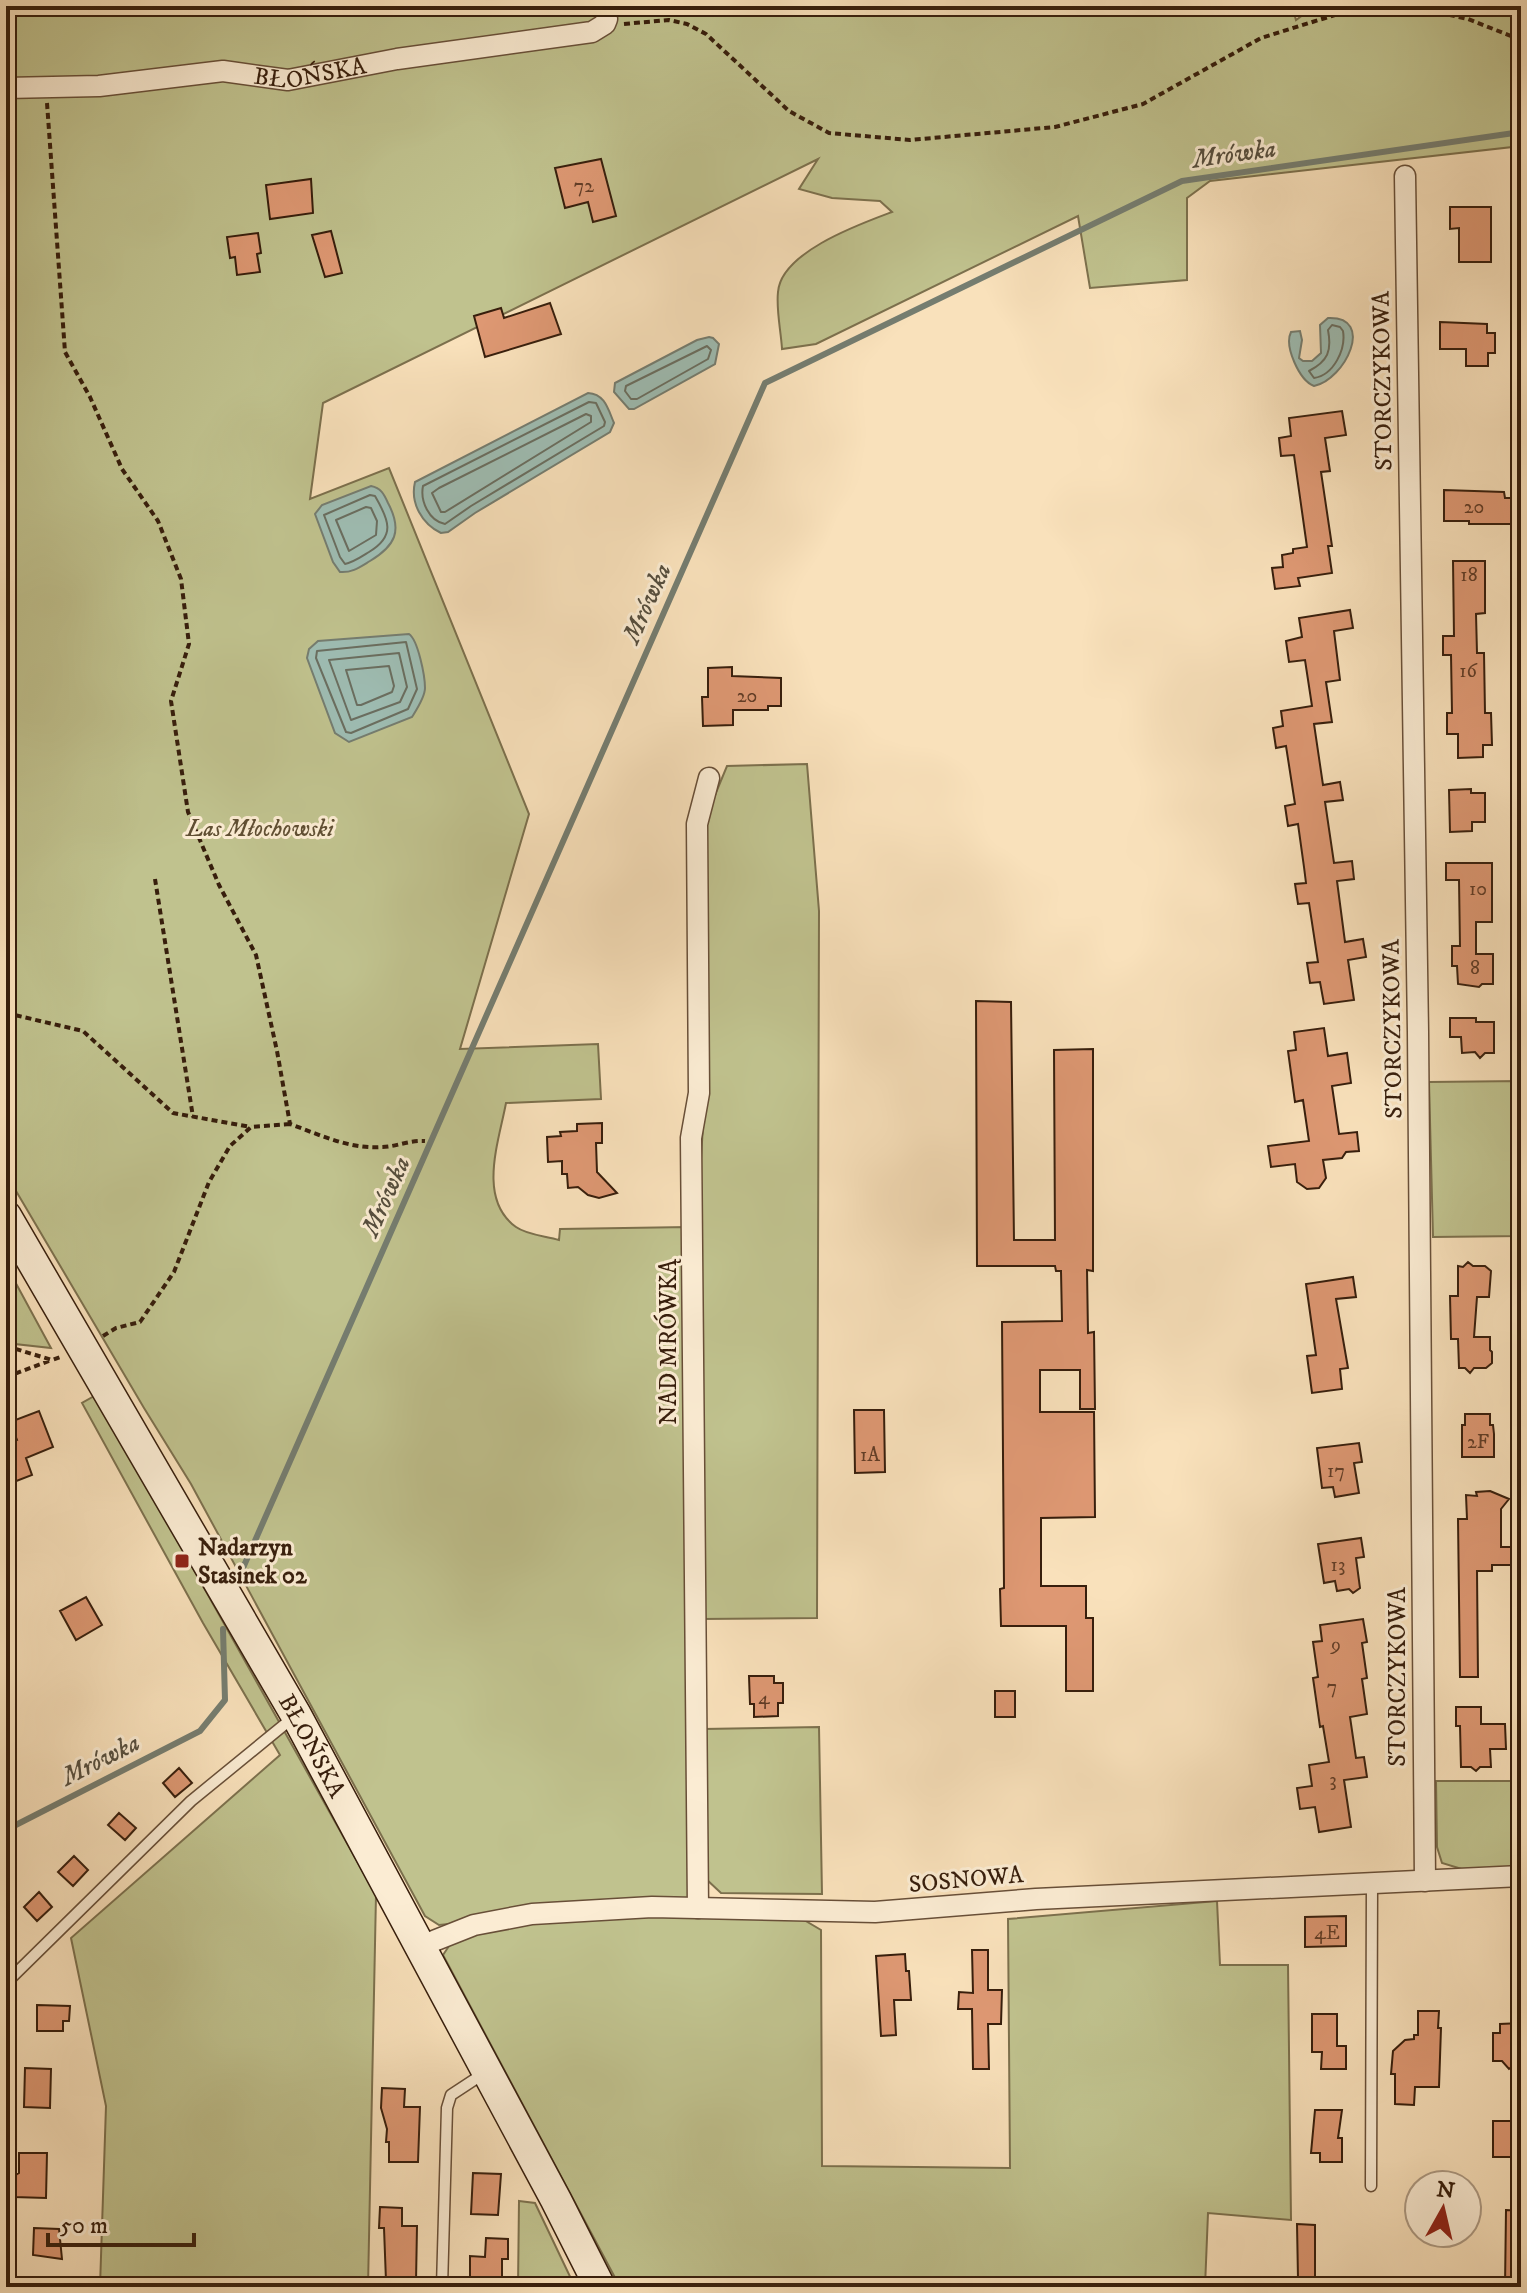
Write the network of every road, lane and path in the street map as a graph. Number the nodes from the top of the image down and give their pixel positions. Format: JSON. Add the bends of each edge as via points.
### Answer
{"nodes":[{"id":1,"x":1439,"y":6,"type":"edge"},
{"id":2,"x":606,"y":12,"type":"edge"},
{"id":3,"x":1442,"y":14,"type":"junction"},
{"id":4,"x":1521,"y":40,"type":"edge"},
{"id":5,"x":46,"y":86,"type":"junction"},
{"id":6,"x":6,"y":88,"type":"edge"},
{"id":7,"x":1405,"y":176,"type":"dead end"},
{"id":8,"x":709,"y":778,"type":"dead end"},
{"id":9,"x":155,"y":879,"type":"dead end"},
{"id":10,"x":6,"y":1013,"type":"edge"},
{"id":11,"x":193,"y":1117,"type":"junction"},
{"id":12,"x":290,"y":1124,"type":"junction"},
{"id":13,"x":251,"y":1127,"type":"junction"},
{"id":14,"x":425,"y":1141,"type":"dead end"},
{"id":15,"x":6,"y":1216,"type":"edge"},
{"id":16,"x":6,"y":1346,"type":"edge"},
{"id":17,"x":82,"y":1349,"type":"junction"},
{"id":18,"x":52,"y":1360,"type":"junction"},
{"id":19,"x":6,"y":1377,"type":"edge"},
{"id":20,"x":296,"y":1715,"type":"junction"},
{"id":21,"x":1521,"y":1876,"type":"edge"},
{"id":22,"x":1425,"y":1881,"type":"junction"},
{"id":23,"x":1372,"y":1883,"type":"junction"},
{"id":24,"x":698,"y":1908,"type":"junction"},
{"id":25,"x":421,"y":1946,"type":"junction"},
{"id":26,"x":6,"y":1983,"type":"edge"},
{"id":27,"x":488,"y":2071,"type":"junction"},
{"id":28,"x":1371,"y":2186,"type":"dead end"},
{"id":29,"x":442,"y":2287,"type":"edge"},
{"id":30,"x":600,"y":2287,"type":"edge"}],
"edges":[{"from":1,"to":3,"type":"path"},
{"from":2,"to":3,"type":"path","via":[[617,25],[669,20],[706,34],[789,111],[829,133],[910,140],[1055,127],[1143,104],[1261,38],[1338,14],[1408,6]]},
{"from":2,"to":5,"type":"street","name":"BŁOŃSKA","via":[[601,29],[572,36],[397,59],[288,80],[223,71],[99,86]]},
{"from":3,"to":4,"type":"path"},
{"from":5,"to":6,"type":"street","name":"BŁOŃSKA"},
{"from":5,"to":12,"type":"path","via":[[65,352],[122,469],[158,521],[181,579],[189,644],[171,701],[188,812],[256,955]]},
{"from":7,"to":22,"type":"street","name":"STORCZYKOWA"},
{"from":8,"to":24,"type":"street","name":"NAD MRÓWKĄ","via":[[697,824],[699,1093],[691,1138]]},
{"from":9,"to":11,"type":"path"},
{"from":10,"to":11,"type":"path","via":[[83,1031],[173,1113]]},
{"from":11,"to":13,"type":"path"},
{"from":12,"to":13,"type":"path"},
{"from":12,"to":14,"type":"path","via":[[356,1147]]},
{"from":13,"to":17,"type":"path","via":[[230,1146],[209,1182],[174,1272],[140,1322],[116,1328]]},
{"from":15,"to":17,"type":"main road","name":"BŁOŃSKA"},
{"from":16,"to":18,"type":"path"},
{"from":17,"to":18,"type":"path"},
{"from":17,"to":20,"type":"main road","name":"BŁOŃSKA"},
{"from":18,"to":19,"type":"path"},
{"from":20,"to":25,"type":"main road","name":"BŁOŃSKA"},
{"from":20,"to":26,"type":"lane","via":[[191,1801]]},
{"from":21,"to":22,"type":"street","name":"SOSNOWA"},
{"from":22,"to":23,"type":"street","name":"SOSNOWA"},
{"from":23,"to":24,"type":"street","name":"SOSNOWA","via":[[875,1912]]},
{"from":23,"to":28,"type":"lane"},
{"from":24,"to":25,"type":"street","name":"SOSNOWA","via":[[504,1917]]},
{"from":25,"to":27,"type":"main road","name":"BŁOŃSKA"},
{"from":27,"to":29,"type":"lane","via":[[451,2095],[447,2108]]},
{"from":27,"to":30,"type":"main road","name":"BŁOŃSKA"}]}
